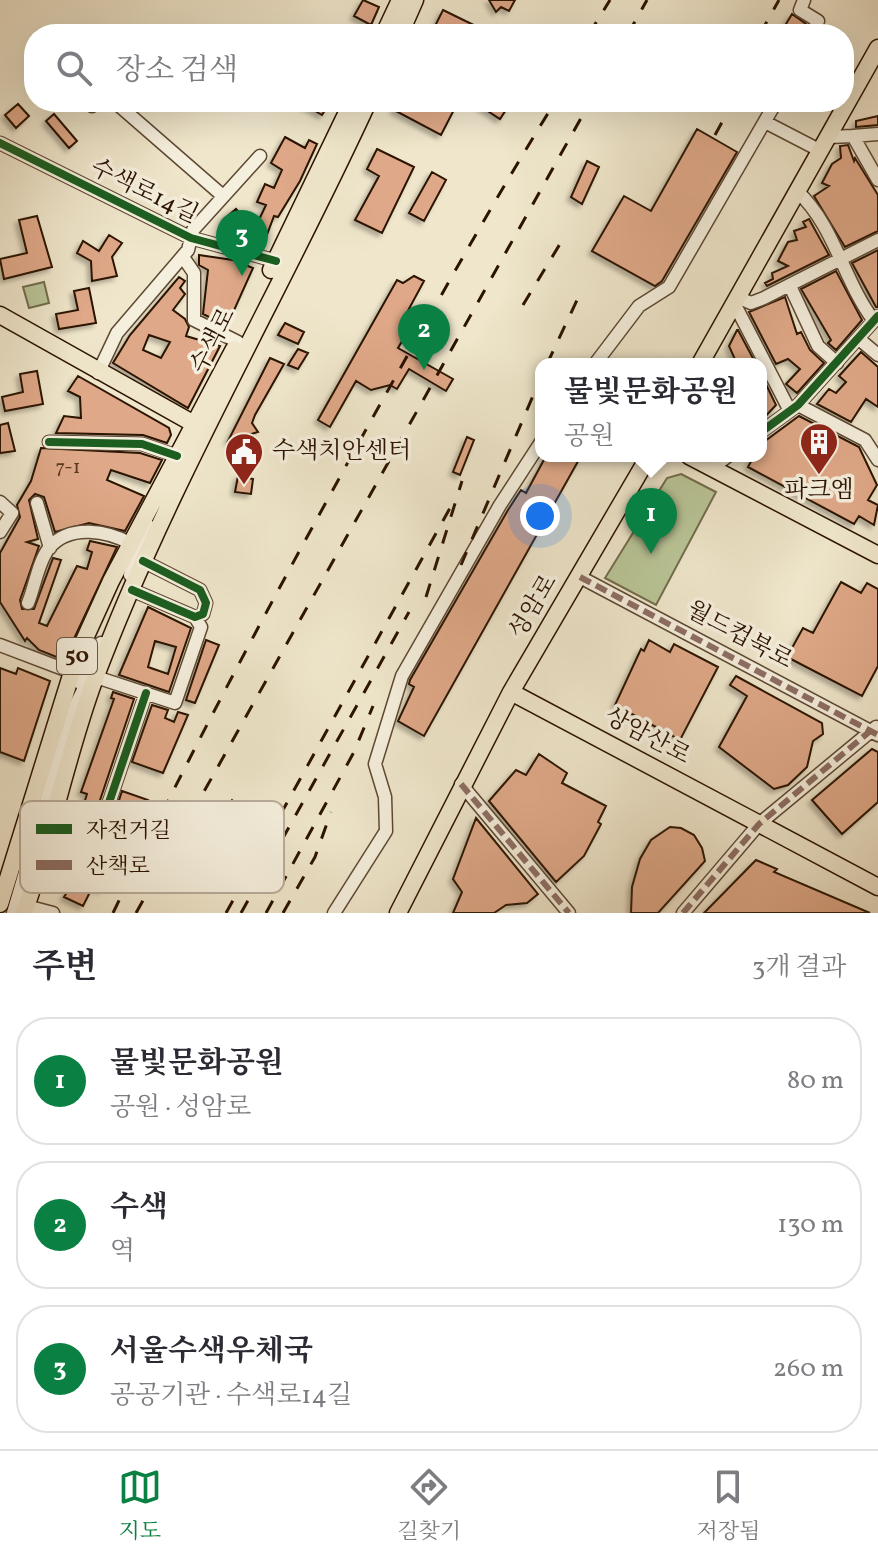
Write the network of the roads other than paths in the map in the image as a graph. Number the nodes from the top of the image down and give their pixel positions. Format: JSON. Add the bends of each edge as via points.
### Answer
{"nodes":[{"id":1,"x":400,"y":0,"type":"edge"},
{"id":2,"x":415,"y":0,"type":"edge"},
{"id":3,"x":804,"y":0,"type":"edge"},
{"id":4,"x":389,"y":24,"type":"edge"},
{"id":5,"x":404,"y":24,"type":"edge"},
{"id":6,"x":817,"y":24,"type":"edge"},
{"id":7,"x":878,"y":48,"type":"edge"},
{"id":8,"x":854,"y":91,"type":"edge"},
{"id":9,"x":126,"y":112,"type":"edge"},
{"id":10,"x":347,"y":112,"type":"edge"},
{"id":11,"x":363,"y":112,"type":"edge"},
{"id":12,"x":770,"y":112,"type":"edge"},
{"id":13,"x":843,"y":112,"type":"edge"},
{"id":14,"x":765,"y":122,"type":"junction"},
{"id":15,"x":878,"y":134,"type":"edge"},
{"id":16,"x":853,"y":136,"type":"junction"},
{"id":17,"x":0,"y":143,"type":"edge"},
{"id":18,"x":825,"y":144,"type":"junction"},
{"id":19,"x":260,"y":156,"type":"dead end"},
{"id":20,"x":878,"y":180,"type":"edge"},
{"id":21,"x":797,"y":191,"type":"junction"},
{"id":22,"x":223,"y":196,"type":"junction"},
{"id":23,"x":191,"y":238,"type":"junction"},
{"id":24,"x":878,"y":240,"type":"edge"},
{"id":25,"x":183,"y":257,"type":"junction"},
{"id":26,"x":841,"y":258,"type":"junction"},
{"id":27,"x":276,"y":261,"type":"junction"},
{"id":28,"x":790,"y":286,"type":"junction"},
{"id":29,"x":736,"y":300,"type":"junction"},
{"id":30,"x":0,"y":315,"type":"edge"},
{"id":31,"x":876,"y":318,"type":"edge"},
{"id":32,"x":859,"y":339,"type":"junction"},
{"id":33,"x":238,"y":342,"type":"junction"},
{"id":34,"x":878,"y":355,"type":"edge"},
{"id":35,"x":600,"y":358,"type":"edge"},
{"id":36,"x":703,"y":358,"type":"edge"},
{"id":37,"x":837,"y":363,"type":"junction"},
{"id":38,"x":98,"y":373,"type":"junction"},
{"id":39,"x":794,"y":408,"type":"junction"},
{"id":40,"x":199,"y":428,"type":"junction"},
{"id":41,"x":767,"y":428,"type":"edge"},
{"id":42,"x":49,"y":442,"type":"dead end"},
{"id":43,"x":535,"y":451,"type":"edge"},
{"id":44,"x":177,"y":456,"type":"junction"},
{"id":45,"x":878,"y":460,"type":"edge"},
{"id":46,"x":646,"y":462,"type":"edge"},
{"id":47,"x":700,"y":462,"type":"edge"},
{"id":48,"x":720,"y":462,"type":"edge"},
{"id":49,"x":712,"y":468,"type":"junction"},
{"id":50,"x":0,"y":502,"type":"edge"},
{"id":51,"x":37,"y":503,"type":"dead end"},
{"id":52,"x":151,"y":509,"type":"junction"},
{"id":53,"x":0,"y":532,"type":"edge"},
{"id":54,"x":132,"y":544,"type":"junction"},
{"id":55,"x":50,"y":548,"type":"junction"},
{"id":56,"x":878,"y":555,"type":"edge"},
{"id":57,"x":143,"y":561,"type":"junction"},
{"id":58,"x":580,"y":577,"type":"junction"},
{"id":59,"x":132,"y":590,"type":"junction"},
{"id":60,"x":28,"y":603,"type":"dead end"},
{"id":61,"x":195,"y":617,"type":"junction"},
{"id":62,"x":110,"y":643,"type":"junction"},
{"id":63,"x":0,"y":645,"type":"edge"},
{"id":64,"x":71,"y":672,"type":"junction"},
{"id":65,"x":96,"y":677,"type":"junction"},
{"id":66,"x":511,"y":692,"type":"junction"},
{"id":67,"x":146,"y":693,"type":"junction"},
{"id":68,"x":875,"y":730,"type":"edge"},
{"id":69,"x":46,"y":750,"type":"junction"},
{"id":70,"x":461,"y":784,"type":"junction"},
{"id":71,"x":31,"y":801,"type":"edge"},
{"id":72,"x":49,"y":801,"type":"edge"},
{"id":73,"x":60,"y":801,"type":"edge"},
{"id":74,"x":110,"y":801,"type":"edge"},
{"id":75,"x":759,"y":824,"type":"junction"},
{"id":76,"x":20,"y":838,"type":"edge"},
{"id":77,"x":878,"y":887,"type":"edge"},
{"id":78,"x":0,"y":905,"type":"edge"},
{"id":79,"x":21,"y":911,"type":"edge"},
{"id":80,"x":4,"y":913,"type":"edge"},
{"id":81,"x":53,"y":913,"type":"edge"},
{"id":82,"x":334,"y":913,"type":"edge"},
{"id":83,"x":398,"y":913,"type":"edge"},
{"id":84,"x":569,"y":913,"type":"edge"},
{"id":85,"x":683,"y":913,"type":"edge"}],
"edges":[{"from":1,"to":4,"type":"main road"},
{"from":2,"to":5,"type":"main road"},
{"from":3,"to":6,"type":"street","via":[[800,10]]},
{"from":7,"to":8,"type":"main road"},
{"from":9,"to":22,"type":"street"},
{"from":10,"to":27,"type":"main road","name":"수색로","number":"50"},
{"from":11,"to":40,"type":"main road","name":"수색로","number":"50"},
{"from":12,"to":14,"type":"street"},
{"from":13,"to":18,"type":"main road"},
{"from":14,"to":18,"type":"street"},
{"from":14,"to":35,"type":"street","via":[[669,287],[639,306]]},
{"from":15,"to":16,"type":"street"},
{"from":16,"to":18,"type":"street"},
{"from":16,"to":20,"type":"street"},
{"from":17,"to":23,"type":"street","name":"수색로14길"},
{"from":18,"to":21,"type":"main road"},
{"from":19,"to":22,"type":"street"},
{"from":21,"to":26,"type":"street","via":[[814,206]]},
{"from":21,"to":29,"type":"main road"},
{"from":22,"to":23,"type":"street"},
{"from":23,"to":25,"type":"street","name":"수색로14길"},
{"from":23,"to":27,"type":"street","name":"수색로14길"},
{"from":24,"to":26,"type":"street"},
{"from":25,"to":33,"type":"street","via":[[194,273],[194,320]]},
{"from":25,"to":38,"type":"street","name":"수색로14길","via":[[117,333]]},
{"from":26,"to":28,"type":"street"},
{"from":26,"to":31,"type":"street","via":[[861,304]]},
{"from":27,"to":33,"type":"main road","name":"수색로","number":"50"},
{"from":28,"to":29,"type":"street","via":[[751,303]]},
{"from":28,"to":37,"type":"street","via":[[818,346]]},
{"from":29,"to":36,"type":"main road"},
{"from":29,"to":39,"type":"street"},
{"from":30,"to":38,"type":"main road"},
{"from":31,"to":32,"type":"street"},
{"from":32,"to":34,"type":"street"},
{"from":32,"to":37,"type":"street"},
{"from":33,"to":40,"type":"main road","name":"수색로","number":"50"},
{"from":37,"to":39,"type":"street"},
{"from":38,"to":40,"type":"main road"},
{"from":39,"to":41,"type":"street"},
{"from":39,"to":45,"type":"street","via":[[865,440]]},
{"from":40,"to":44,"type":"main road","name":"수색로","number":"50"},
{"from":40,"to":57,"type":"main road","name":"수색로","number":"50"},
{"from":42,"to":44,"type":"street","via":[[142,444]]},
{"from":43,"to":82,"type":"street","via":[[402,676],[375,764],[385,797],[386,831]]},
{"from":44,"to":52,"type":"main road","name":"수색로","number":"50"},
{"from":46,"to":58,"type":"main road","name":"성암로"},
{"from":47,"to":49,"type":"main road"},
{"from":48,"to":49,"type":"street"},
{"from":49,"to":56,"type":"main road"},
{"from":50,"to":53,"type":"street","via":[[12,513]]},
{"from":51,"to":55,"type":"street"},
{"from":52,"to":54,"type":"main road","name":"수색로","number":"50"},
{"from":52,"to":69,"type":"street","via":[[113,619]]},
{"from":54,"to":55,"type":"street","via":[[95,531],[60,539]]},
{"from":54,"to":64,"type":"main road","name":"수색로","number":"50"},
{"from":55,"to":60,"type":"street"},
{"from":57,"to":59,"type":"main road","name":"수색로","number":"50"},
{"from":57,"to":61,"type":"street","via":[[200,590],[206,603],[203,614]]},
{"from":58,"to":66,"type":"main road","name":"성암로"},
{"from":58,"to":68,"type":"street","name":"월드컵북로"},
{"from":59,"to":61,"type":"street"},
{"from":59,"to":62,"type":"main road","name":"수색로","number":"50"},
{"from":61,"to":67,"type":"street","via":[[201,627],[175,703]]},
{"from":62,"to":65,"type":"main road","name":"수색로","number":"50"},
{"from":62,"to":72,"type":"street","via":[[73,710]]},
{"from":63,"to":64,"type":"street"},
{"from":64,"to":69,"type":"main road","name":"수색로","number":"50"},
{"from":65,"to":67,"type":"street"},
{"from":65,"to":73,"type":"main road","name":"수색로","number":"50"},
{"from":66,"to":70,"type":"main road","name":"성암로"},
{"from":66,"to":75,"type":"main road","name":"상암산로"},
{"from":67,"to":74,"type":"street"},
{"from":68,"to":75,"type":"street"},
{"from":69,"to":71,"type":"main road","name":"수색로","number":"50"},
{"from":70,"to":83,"type":"main road","name":"성암로"},
{"from":70,"to":84,"type":"street"},
{"from":75,"to":77,"type":"main road","name":"상암산로"},
{"from":75,"to":85,"type":"street"},
{"from":76,"to":78,"type":"main road","name":"수색로","number":"50"},
{"from":78,"to":80,"type":"main road"},
{"from":79,"to":81,"type":"street"}]}
